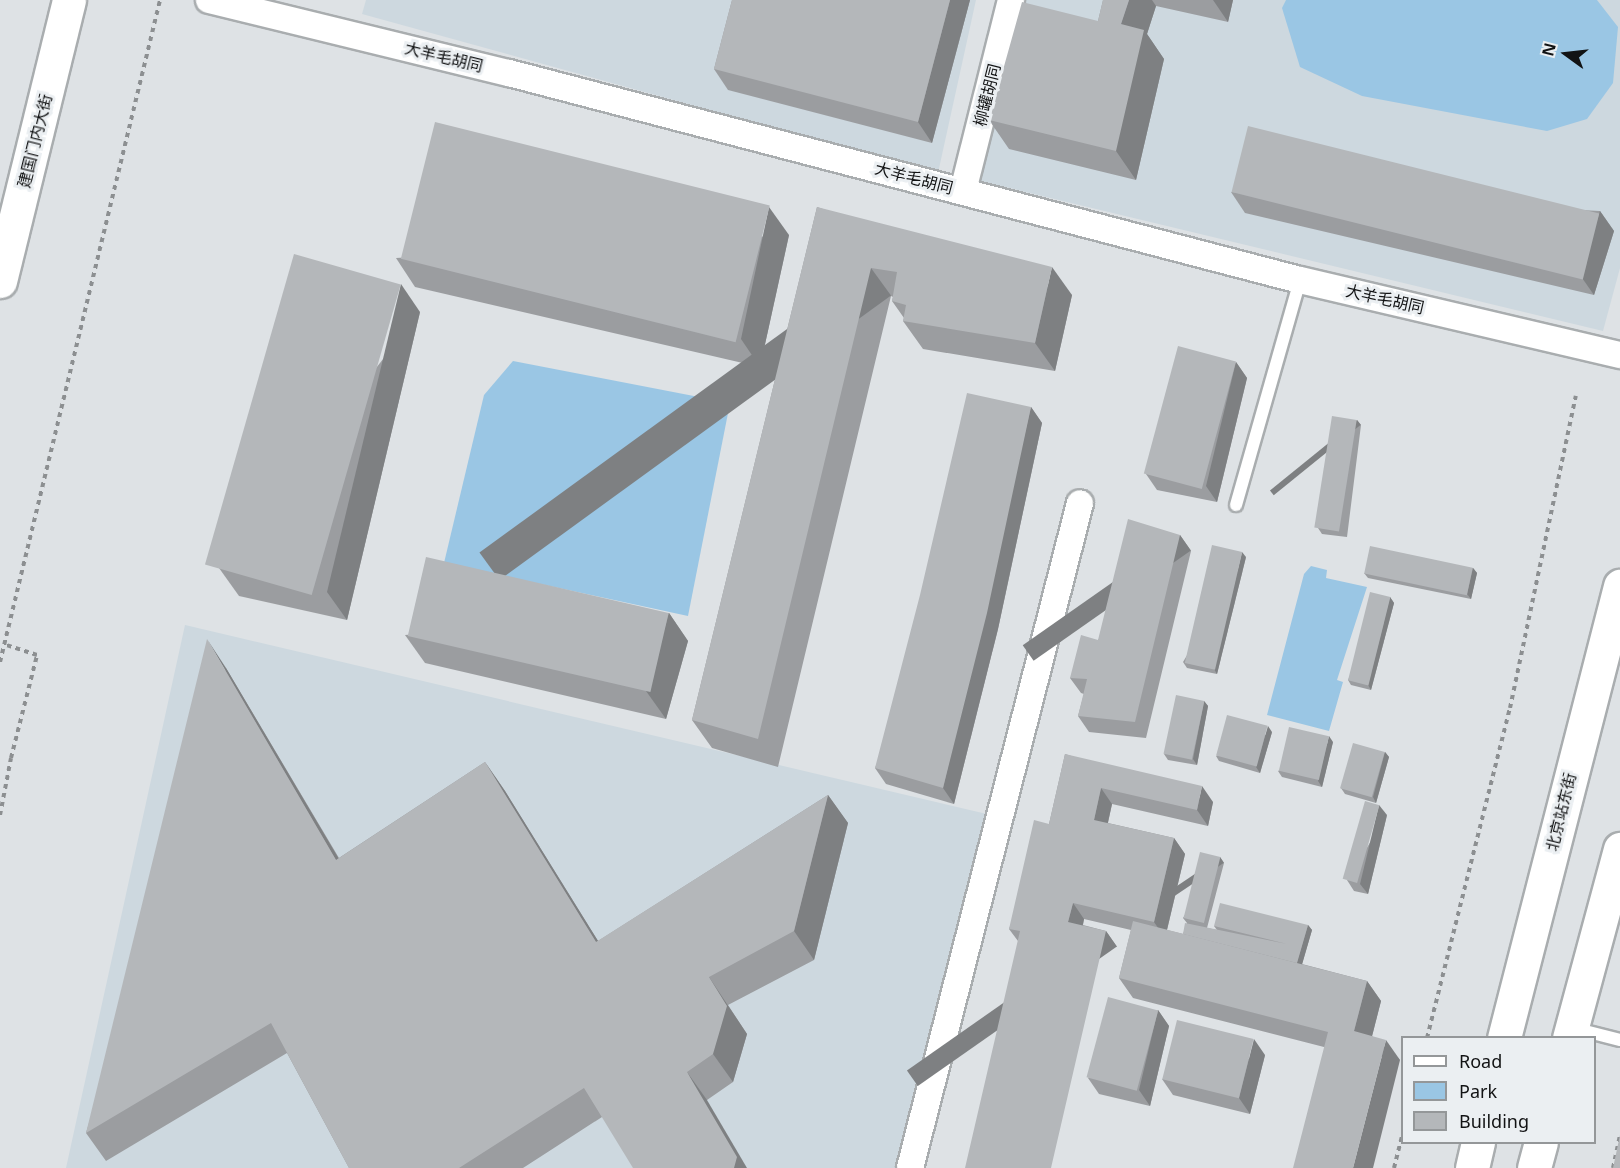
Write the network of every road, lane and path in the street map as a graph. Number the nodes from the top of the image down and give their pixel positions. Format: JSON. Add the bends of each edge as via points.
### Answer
{"nodes":[{"id":1,"x":69,"y":0,"type":"edge"},
{"id":2,"x":160,"y":0,"type":"edge"},
{"id":3,"x":209,"y":0,"type":"edge"},
{"id":4,"x":1011,"y":0,"type":"edge"},
{"id":5,"x":963,"y":191,"type":"junction"},
{"id":6,"x":1300,"y":280,"type":"junction"},
{"id":7,"x":0,"y":281,"type":"edge"},
{"id":8,"x":1620,"y":355,"type":"edge"},
{"id":9,"x":1576,"y":396,"type":"dead end"},
{"id":10,"x":1080,"y":503,"type":"dead end"},
{"id":11,"x":1236,"y":506,"type":"dead end"},
{"id":12,"x":1620,"y":586,"type":"edge"},
{"id":13,"x":4,"y":644,"type":"junction"},
{"id":14,"x":0,"y":662,"type":"edge"},
{"id":15,"x":0,"y":815,"type":"edge"},
{"id":16,"x":1620,"y":849,"type":"edge"},
{"id":17,"x":1613,"y":907,"type":"edge"},
{"id":18,"x":1571,"y":1033,"type":"edge"},
{"id":19,"x":1428,"y":1036,"type":"edge"},
{"id":20,"x":1505,"y":1036,"type":"edge"},
{"id":21,"x":1592,"y":1036,"type":"edge"},
{"id":22,"x":1596,"y":1037,"type":"edge"},
{"id":23,"x":1620,"y":1040,"type":"edge"},
{"id":24,"x":1620,"y":1136,"type":"edge"},
{"id":25,"x":1401,"y":1139,"type":"edge"},
{"id":26,"x":1478,"y":1144,"type":"edge"},
{"id":27,"x":1541,"y":1144,"type":"edge"},
{"id":28,"x":909,"y":1168,"type":"edge"},
{"id":29,"x":1394,"y":1168,"type":"edge"},
{"id":30,"x":1472,"y":1168,"type":"edge"},
{"id":31,"x":1534,"y":1168,"type":"edge"},
{"id":32,"x":1613,"y":1168,"type":"edge"}],
"edges":[{"from":1,"to":7,"type":"main road","name":"建国门内大街"},
{"from":2,"to":13,"type":"path"},
{"from":3,"to":5,"type":"street","name":"大羊毛胡同"},
{"from":4,"to":5,"type":"street","name":"柳罐胡同"},
{"from":5,"to":6,"type":"street","name":"大羊毛胡同"},
{"from":6,"to":8,"type":"street","name":"大羊毛胡同"},
{"from":6,"to":11,"type":"lane"},
{"from":9,"to":19,"type":"path","via":[[1510,708]]},
{"from":10,"to":28,"type":"street"},
{"from":12,"to":20,"type":"main road","name":"北京站东街"},
{"from":13,"to":14,"type":"path"},
{"from":13,"to":15,"type":"path","via":[[37,655]]},
{"from":16,"to":17,"type":"main road"},
{"from":17,"to":18,"type":"main road"},
{"from":18,"to":21,"type":"lane"},
{"from":22,"to":23,"type":"lane"},
{"from":24,"to":32,"type":"path"},
{"from":25,"to":29,"type":"path"},
{"from":26,"to":30,"type":"main road"},
{"from":27,"to":31,"type":"main road"}]}
